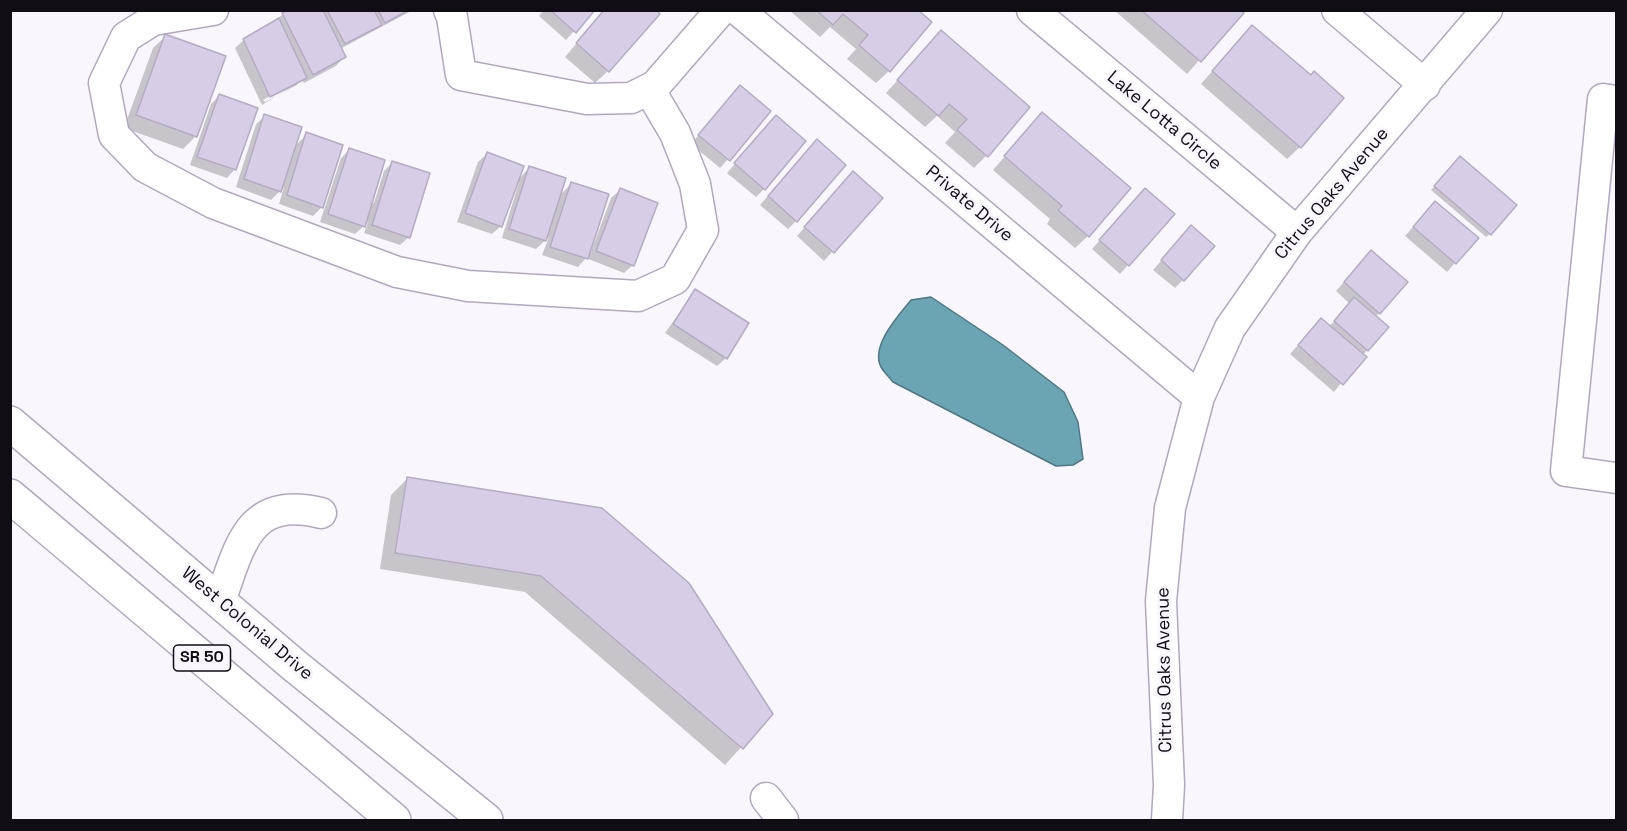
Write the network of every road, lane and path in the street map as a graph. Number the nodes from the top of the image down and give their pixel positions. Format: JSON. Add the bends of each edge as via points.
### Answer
{"nodes":[{"id":1,"x":213,"y":10,"type":"edge"},
{"id":2,"x":449,"y":10,"type":"edge"},
{"id":3,"x":721,"y":10,"type":"edge"},
{"id":4,"x":738,"y":10,"type":"edge"},
{"id":5,"x":1032,"y":10,"type":"edge"},
{"id":6,"x":1337,"y":10,"type":"edge"},
{"id":7,"x":1487,"y":10,"type":"edge"},
{"id":8,"x":1425,"y":85,"type":"junction"},
{"id":9,"x":649,"y":88,"type":"junction"},
{"id":10,"x":1617,"y":101,"type":"edge"},
{"id":11,"x":1297,"y":232,"type":"junction"},
{"id":12,"x":1199,"y":397,"type":"junction"},
{"id":13,"x":10,"y":423,"type":"edge"},
{"id":14,"x":1617,"y":478,"type":"edge"},
{"id":15,"x":10,"y":496,"type":"edge"},
{"id":16,"x":321,"y":513,"type":"dead end"},
{"id":17,"x":220,"y":601,"type":"junction"},
{"id":18,"x":394,"y":820,"type":"edge"},
{"id":19,"x":486,"y":820,"type":"edge"},
{"id":20,"x":1167,"y":820,"type":"edge"}],
"edges":[{"from":1,"to":9,"type":"street","via":[[153,20],[126,37],[104,83],[114,135],[145,167],[213,203],[397,272],[458,284],[638,296],[675,279],[702,230],[695,184],[675,134]]},
{"from":2,"to":9,"type":"street","via":[[461,75],[587,99],[631,98]]},
{"from":3,"to":9,"type":"street","via":[[655,86]]},
{"from":4,"to":12,"type":"street","name":"Private Drive"},
{"from":5,"to":11,"type":"street","name":"Lake Lotta Circle"},
{"from":6,"to":8,"type":"street"},
{"from":7,"to":8,"type":"street","name":"Citrus Oaks Avenue"},
{"from":8,"to":11,"type":"street","name":"Citrus Oaks Avenue"},
{"from":10,"to":14,"type":"street","via":[[1603,99],[1566,471]]},
{"from":11,"to":12,"type":"street","name":"Citrus Oaks Avenue","via":[[1230,328]]},
{"from":12,"to":20,"type":"street","name":"Citrus Oaks Avenue","via":[[1170,508],[1161,602]]},
{"from":13,"to":17,"type":"highway","name":"West Colonial Drive","number":"SR 50"},
{"from":15,"to":18,"type":"highway","number":"SR 50"},
{"from":16,"to":17,"type":"street","via":[[298,507],[276,510],[260,520],[241,545]]},
{"from":17,"to":19,"type":"highway","name":"West Colonial Drive","number":"SR 50"}]}
